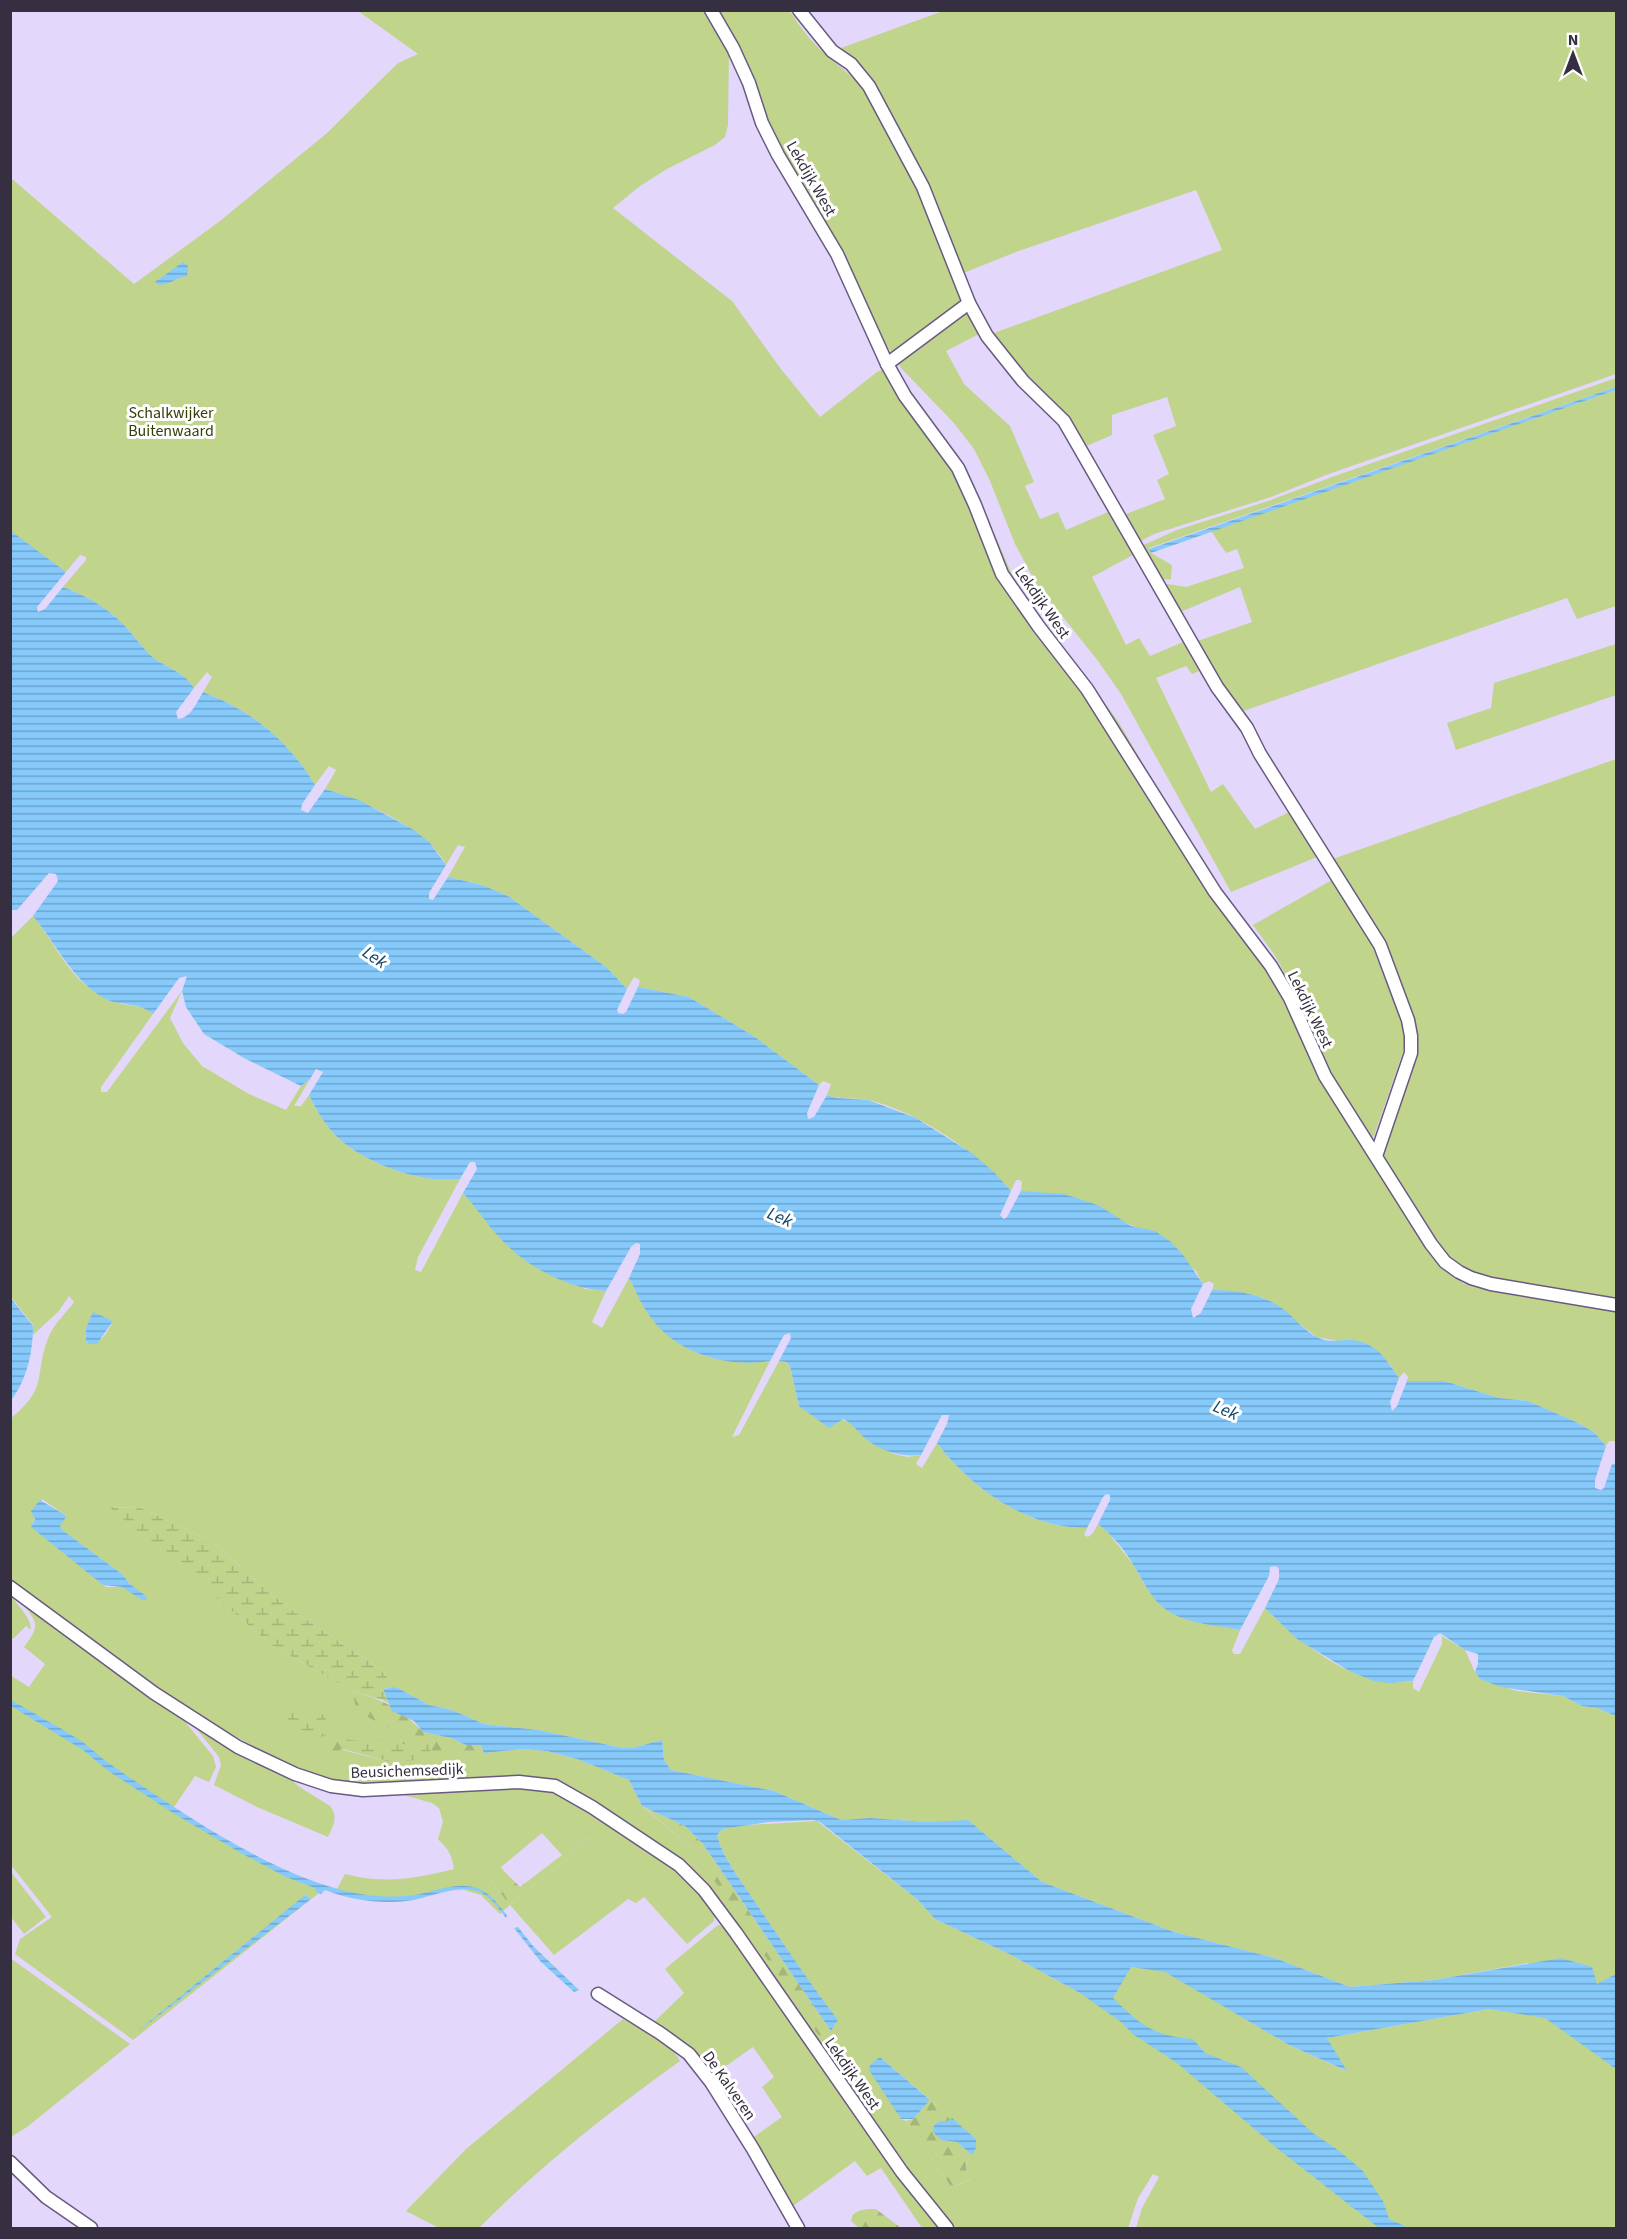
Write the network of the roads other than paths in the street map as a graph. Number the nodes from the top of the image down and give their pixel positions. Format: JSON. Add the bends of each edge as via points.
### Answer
{"nodes":[{"id":1,"x":711,"y":10,"type":"edge"},
{"id":2,"x":799,"y":10,"type":"edge"},
{"id":3,"x":969,"y":303,"type":"junction"},
{"id":4,"x":887,"y":363,"type":"junction"},
{"id":5,"x":1376,"y":1156,"type":"junction"},
{"id":6,"x":1617,"y":1305,"type":"edge"},
{"id":7,"x":10,"y":1587,"type":"edge"},
{"id":8,"x":736,"y":1933,"type":"joint"},
{"id":9,"x":598,"y":1994,"type":"dead end"},
{"id":10,"x":10,"y":2163,"type":"edge"},
{"id":11,"x":91,"y":2229,"type":"edge"},
{"id":12,"x":798,"y":2229,"type":"edge"},
{"id":13,"x":947,"y":2229,"type":"edge"}],
"edges":[{"from":1,"to":4,"type":"street","name":"Lekdijk West","via":[[737,56],[762,123],[837,254]]},
{"from":2,"to":3,"type":"street","via":[[832,51],[851,64],[889,120],[923,187]]},
{"from":3,"to":4,"type":"street"},
{"from":3,"to":5,"type":"street","via":[[987,336],[1023,381],[1064,421],[1217,687],[1380,945],[1408,1020],[1411,1053]]},
{"from":4,"to":5,"type":"street","name":"Lekdijk West","via":[[905,396],[958,468],[1002,574],[1087,689],[1215,892],[1271,966],[1325,1076]]},
{"from":5,"to":6,"type":"street","name":"Lekdijk West","via":[[1431,1244],[1459,1272],[1491,1284]]},
{"from":7,"to":8,"type":"street","name":"Beusichemsedijk","via":[[154,1693],[238,1747],[295,1774],[331,1786],[363,1790],[519,1782],[555,1786],[679,1865],[704,1890]]},
{"from":8,"to":13,"type":"street","name":"Lekdijk West","via":[[902,2172]]},
{"from":9,"to":12,"type":"street","name":"De Kalveren","via":[[689,2054],[753,2149]]},
{"from":10,"to":11,"type":"street","via":[[46,2197]]}]}
